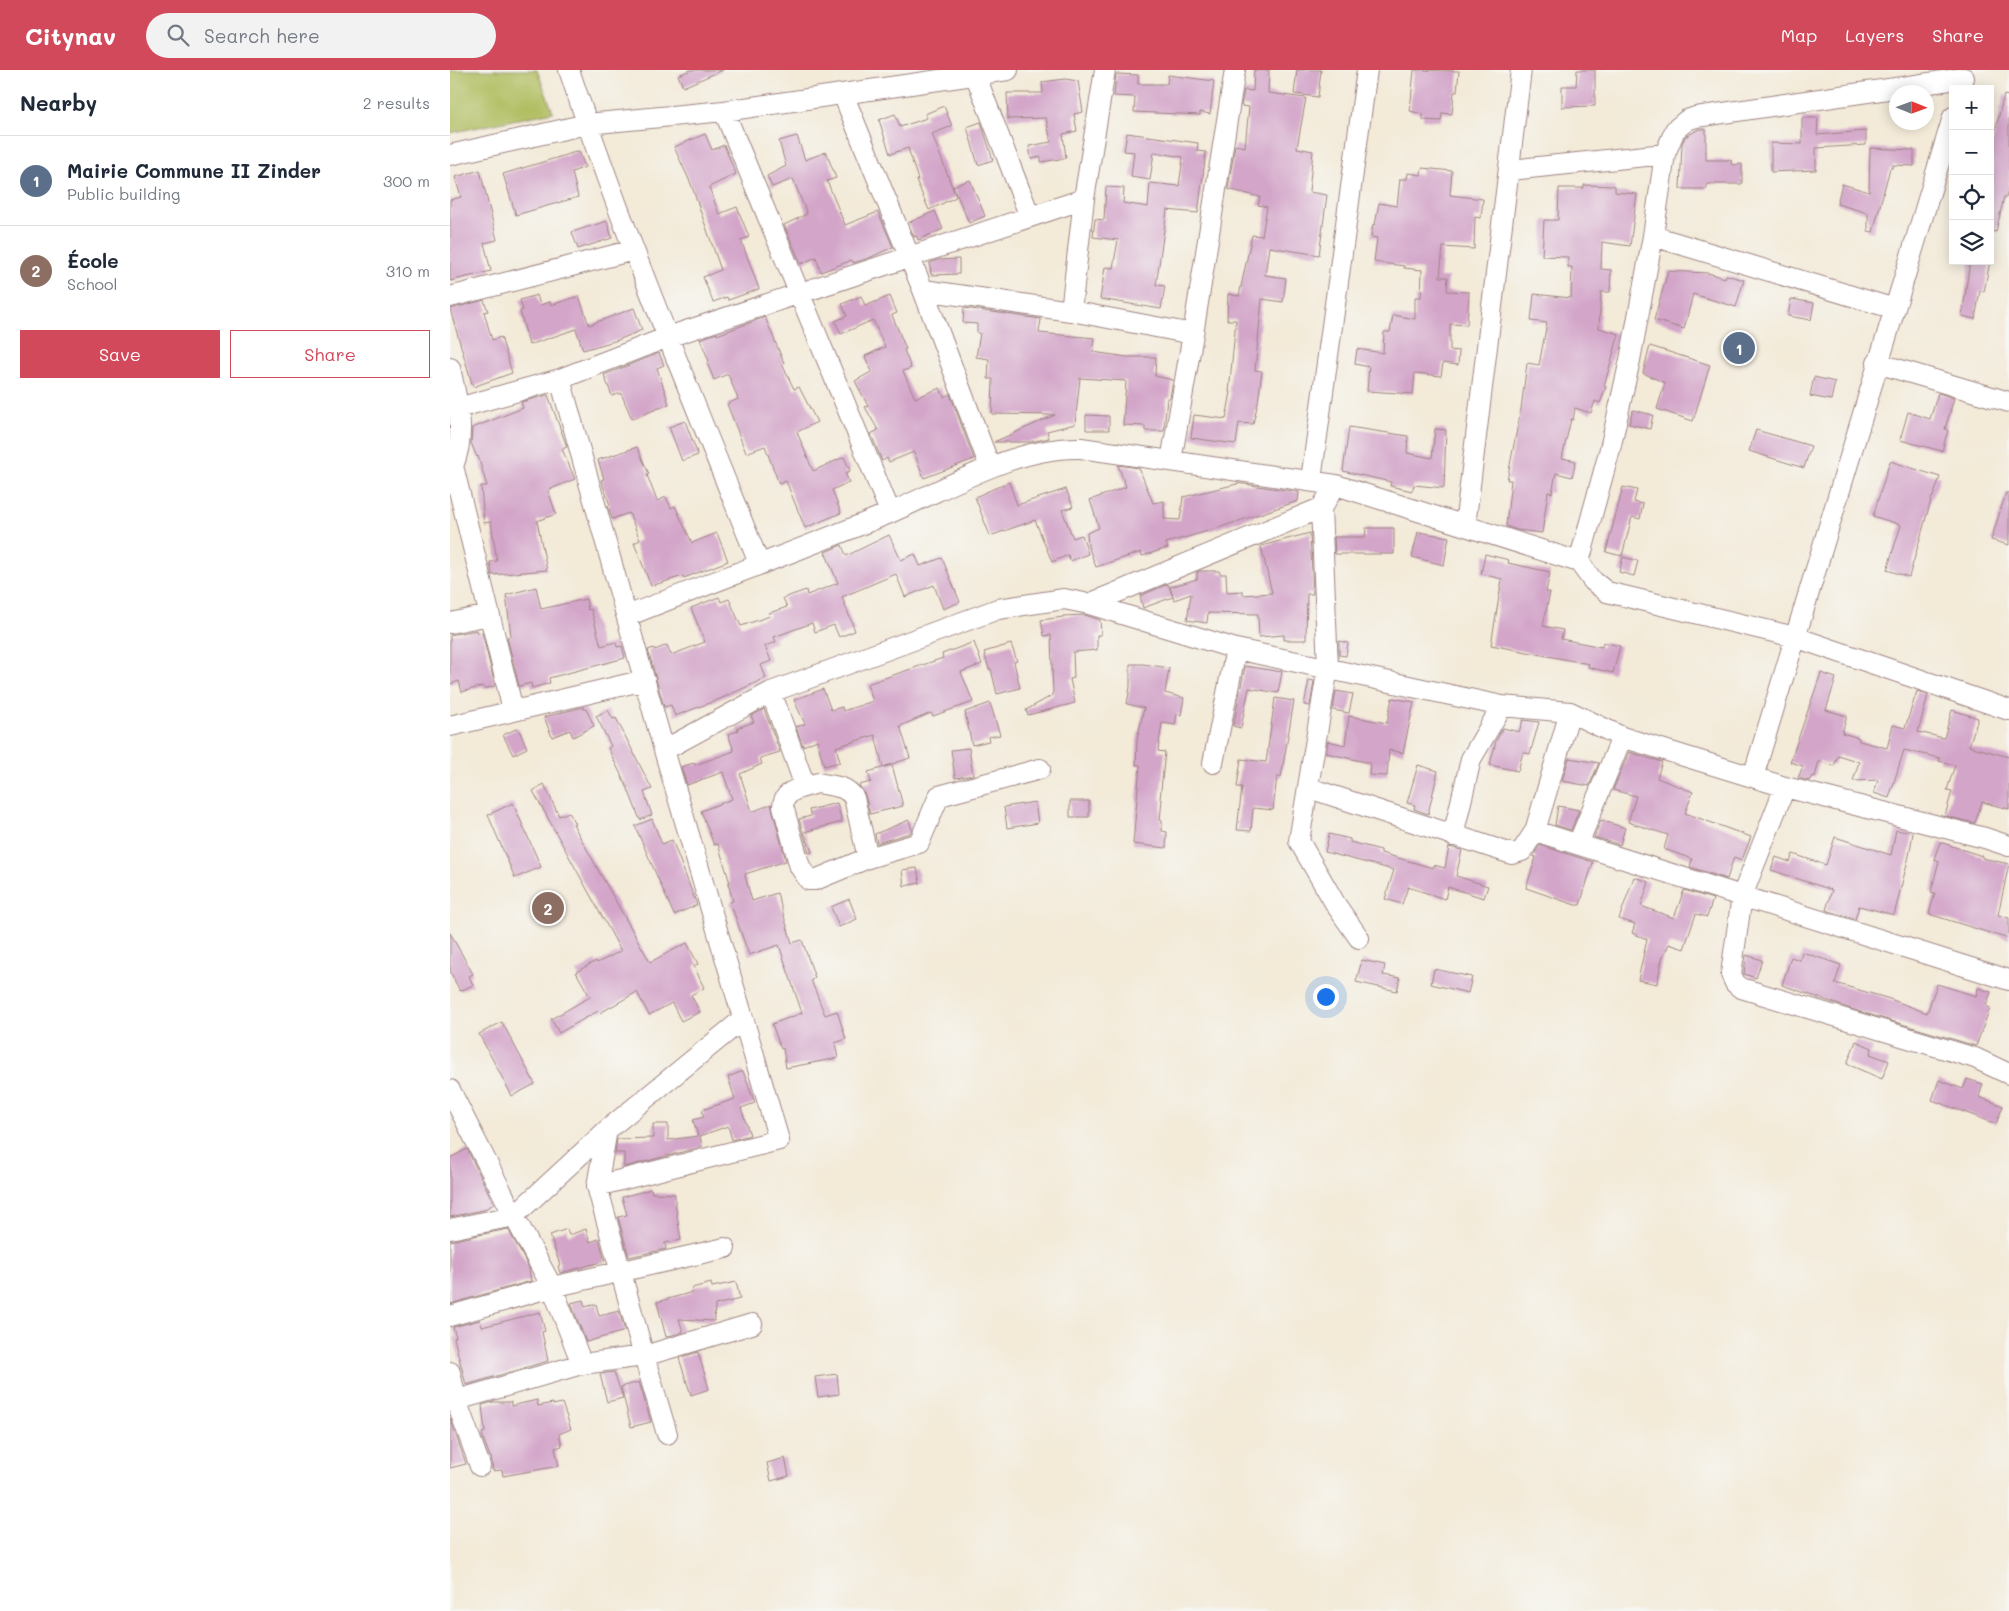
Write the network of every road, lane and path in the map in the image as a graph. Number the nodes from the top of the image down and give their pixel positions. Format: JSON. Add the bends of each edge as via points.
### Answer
{"nodes":[{"id":1,"x":569,"y":70,"type":"edge"},
{"id":2,"x":1008,"y":70,"type":"edge"},
{"id":3,"x":1105,"y":70,"type":"edge"},
{"id":4,"x":1235,"y":70,"type":"edge"},
{"id":5,"x":1367,"y":70,"type":"edge"},
{"id":6,"x":1521,"y":70,"type":"edge"},
{"id":7,"x":976,"y":74,"type":"junction"},
{"id":8,"x":1964,"y":79,"type":"edge"},
{"id":9,"x":843,"y":94,"type":"junction"},
{"id":10,"x":724,"y":111,"type":"junction"},
{"id":11,"x":587,"y":124,"type":"junction"},
{"id":12,"x":1949,"y":130,"type":"edge"},
{"id":13,"x":1665,"y":154,"type":"junction"},
{"id":14,"x":450,"y":155,"type":"edge"},
{"id":15,"x":1510,"y":170,"type":"junction"},
{"id":16,"x":1084,"y":199,"type":"junction"},
{"id":17,"x":1030,"y":217,"type":"junction"},
{"id":18,"x":1653,"y":236,"type":"junction"},
{"id":19,"x":634,"y":250,"type":"junction"},
{"id":20,"x":909,"y":257,"type":"junction"},
{"id":21,"x":924,"y":290,"type":"junction"},
{"id":22,"x":799,"y":294,"type":"junction"},
{"id":23,"x":450,"y":297,"type":"edge"},
{"id":24,"x":1895,"y":309,"type":"junction"},
{"id":25,"x":1071,"y":311,"type":"junction"},
{"id":26,"x":1193,"y":334,"type":"junction"},
{"id":27,"x":668,"y":337,"type":"junction"},
{"id":28,"x":1877,"y":363,"type":"junction"},
{"id":29,"x":450,"y":368,"type":"edge"},
{"id":30,"x":560,"y":379,"type":"junction"},
{"id":31,"x":2009,"y":402,"type":"edge"},
{"id":32,"x":458,"y":408,"type":"junction"},
{"id":33,"x":1170,"y":461,"type":"junction"},
{"id":34,"x":452,"y":466,"type":"edge"},
{"id":35,"x":990,"y":468,"type":"junction"},
{"id":36,"x":1311,"y":480,"type":"junction"},
{"id":37,"x":1336,"y":484,"type":"junction"},
{"id":38,"x":1321,"y":508,"type":"junction"},
{"id":39,"x":890,"y":512,"type":"junction"},
{"id":40,"x":1465,"y":526,"type":"junction"},
{"id":41,"x":1579,"y":562,"type":"junction"},
{"id":42,"x":760,"y":564,"type":"junction"},
{"id":43,"x":1089,"y":604,"type":"junction"},
{"id":44,"x":489,"y":615,"type":"junction"},
{"id":45,"x":628,"y":616,"type":"junction"},
{"id":46,"x":450,"y":623,"type":"edge"},
{"id":47,"x":1795,"y":637,"type":"junction"},
{"id":48,"x":1236,"y":649,"type":"junction"},
{"id":49,"x":1328,"y":667,"type":"junction"},
{"id":50,"x":645,"y":680,"type":"junction"},
{"id":51,"x":771,"y":692,"type":"junction"},
{"id":52,"x":1502,"y":706,"type":"junction"},
{"id":53,"x":512,"y":710,"type":"junction"},
{"id":54,"x":2009,"y":710,"type":"edge"},
{"id":55,"x":1570,"y":712,"type":"junction"},
{"id":56,"x":450,"y":726,"type":"edge"},
{"id":57,"x":1622,"y":737,"type":"junction"},
{"id":58,"x":664,"y":750,"type":"junction"},
{"id":59,"x":1213,"y":763,"type":"dead end"},
{"id":60,"x":1040,"y":769,"type":"dead end"},
{"id":61,"x":1753,"y":777,"type":"junction"},
{"id":62,"x":806,"y":786,"type":"junction"},
{"id":63,"x":1786,"y":787,"type":"junction"},
{"id":64,"x":1308,"y":788,"type":"junction"},
{"id":65,"x":1535,"y":831,"type":"junction"},
{"id":66,"x":1453,"y":836,"type":"junction"},
{"id":67,"x":1578,"y":844,"type":"junction"},
{"id":68,"x":2009,"y":846,"type":"edge"},
{"id":69,"x":868,"y":858,"type":"junction"},
{"id":70,"x":1742,"y":896,"type":"junction"},
{"id":71,"x":1359,"y":938,"type":"dead end"},
{"id":72,"x":2009,"y":980,"type":"edge"},
{"id":73,"x":743,"y":1019,"type":"junction"},
{"id":74,"x":2009,"y":1074,"type":"edge"},
{"id":75,"x":450,"y":1090,"type":"edge"},
{"id":76,"x":607,"y":1130,"type":"junction"},
{"id":77,"x":597,"y":1186,"type":"junction"},
{"id":78,"x":514,"y":1216,"type":"junction"},
{"id":79,"x":450,"y":1229,"type":"edge"},
{"id":80,"x":725,"y":1248,"type":"dead end"},
{"id":81,"x":619,"y":1272,"type":"junction"},
{"id":82,"x":552,"y":1287,"type":"junction"},
{"id":83,"x":450,"y":1316,"type":"edge"},
{"id":84,"x":752,"y":1324,"type":"dead end"},
{"id":85,"x":644,"y":1356,"type":"junction"},
{"id":86,"x":582,"y":1364,"type":"junction"},
{"id":87,"x":450,"y":1372,"type":"edge"},
{"id":88,"x":453,"y":1401,"type":"edge"},
{"id":89,"x":667,"y":1434,"type":"dead end"},
{"id":90,"x":480,"y":1466,"type":"dead end"}],
"edges":[{"from":1,"to":11,"type":"street"},
{"from":2,"to":7,"type":"street"},
{"from":3,"to":16,"type":"street"},
{"from":4,"to":26,"type":"street"},
{"from":5,"to":36,"type":"street"},
{"from":6,"to":15,"type":"street"},
{"from":7,"to":9,"type":"street"},
{"from":7,"to":17,"type":"street"},
{"from":8,"to":13,"type":"street","via":[[1696,117],[1675,130]]},
{"from":9,"to":10,"type":"street"},
{"from":9,"to":20,"type":"street"},
{"from":10,"to":11,"type":"street"},
{"from":10,"to":22,"type":"street"},
{"from":11,"to":14,"type":"street"},
{"from":11,"to":19,"type":"street"},
{"from":12,"to":24,"type":"street"},
{"from":13,"to":15,"type":"street"},
{"from":13,"to":18,"type":"street"},
{"from":15,"to":40,"type":"street"},
{"from":16,"to":17,"type":"street"},
{"from":16,"to":25,"type":"street"},
{"from":17,"to":20,"type":"street"},
{"from":18,"to":24,"type":"street"},
{"from":18,"to":41,"type":"street","via":[[1628,369]]},
{"from":19,"to":23,"type":"street"},
{"from":19,"to":27,"type":"street"},
{"from":20,"to":21,"type":"street"},
{"from":20,"to":22,"type":"street"},
{"from":21,"to":25,"type":"street"},
{"from":21,"to":35,"type":"street"},
{"from":22,"to":27,"type":"street"},
{"from":22,"to":39,"type":"street"},
{"from":24,"to":28,"type":"street"},
{"from":25,"to":26,"type":"street"},
{"from":26,"to":33,"type":"street"},
{"from":27,"to":30,"type":"street"},
{"from":27,"to":42,"type":"street"},
{"from":28,"to":31,"type":"street"},
{"from":28,"to":47,"type":"street"},
{"from":29,"to":32,"type":"street"},
{"from":30,"to":32,"type":"street"},
{"from":30,"to":45,"type":"street"},
{"from":32,"to":34,"type":"street","via":[[461,443]]},
{"from":33,"to":35,"type":"street","via":[[1063,447]]},
{"from":33,"to":36,"type":"street"},
{"from":34,"to":44,"type":"street"},
{"from":35,"to":39,"type":"street"},
{"from":36,"to":37,"type":"street"},
{"from":37,"to":38,"type":"street"},
{"from":37,"to":40,"type":"street"},
{"from":38,"to":43,"type":"street"},
{"from":38,"to":49,"type":"street"},
{"from":39,"to":42,"type":"street"},
{"from":40,"to":41,"type":"street"},
{"from":41,"to":47,"type":"street","via":[[1593,581],[1607,592]]},
{"from":42,"to":45,"type":"street"},
{"from":43,"to":48,"type":"street"},
{"from":43,"to":51,"type":"street","via":[[1064,598],[998,610]]},
{"from":44,"to":46,"type":"street"},
{"from":44,"to":53,"type":"street"},
{"from":45,"to":50,"type":"street"},
{"from":47,"to":54,"type":"street"},
{"from":47,"to":61,"type":"street"},
{"from":48,"to":49,"type":"street"},
{"from":48,"to":59,"type":"street"},
{"from":49,"to":52,"type":"street"},
{"from":49,"to":64,"type":"street"},
{"from":50,"to":53,"type":"street"},
{"from":50,"to":58,"type":"street"},
{"from":51,"to":58,"type":"street"},
{"from":51,"to":62,"type":"street"},
{"from":52,"to":55,"type":"street"},
{"from":52,"to":66,"type":"street","via":[[1471,759]]},
{"from":53,"to":56,"type":"street"},
{"from":55,"to":57,"type":"street"},
{"from":55,"to":65,"type":"street"},
{"from":57,"to":61,"type":"street"},
{"from":57,"to":67,"type":"street"},
{"from":58,"to":73,"type":"street"},
{"from":60,"to":69,"type":"street","via":[[940,796],[919,843]]},
{"from":61,"to":63,"type":"street"},
{"from":62,"to":69,"type":"street","via":[[818,784],[850,791]]},
{"from":62,"to":69,"type":"street","via":[[783,800],[804,876],[815,880]]},
{"from":63,"to":68,"type":"street"},
{"from":63,"to":70,"type":"street"},
{"from":64,"to":66,"type":"street"},
{"from":64,"to":71,"type":"street","via":[[1299,841]]},
{"from":65,"to":66,"type":"street","via":[[1522,851],[1512,854]]},
{"from":65,"to":67,"type":"street"},
{"from":67,"to":70,"type":"street"},
{"from":70,"to":72,"type":"street"},
{"from":70,"to":74,"type":"street","via":[[1731,974],[1741,988],[1975,1058]]},
{"from":73,"to":76,"type":"street"},
{"from":73,"to":77,"type":"street","via":[[779,1140]]},
{"from":75,"to":78,"type":"street"},
{"from":76,"to":77,"type":"street"},
{"from":76,"to":78,"type":"street"},
{"from":77,"to":81,"type":"street"},
{"from":78,"to":79,"type":"street"},
{"from":78,"to":82,"type":"street"},
{"from":80,"to":81,"type":"street"},
{"from":81,"to":82,"type":"street"},
{"from":81,"to":85,"type":"street"},
{"from":82,"to":83,"type":"street"},
{"from":82,"to":86,"type":"street"},
{"from":84,"to":85,"type":"street"},
{"from":85,"to":86,"type":"street"},
{"from":85,"to":89,"type":"street"},
{"from":86,"to":88,"type":"street"},
{"from":87,"to":88,"type":"street"},
{"from":88,"to":90,"type":"street"}]}
